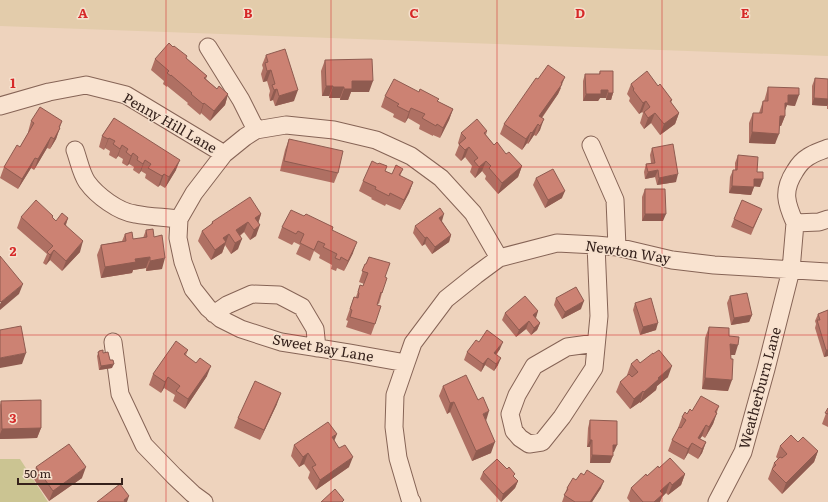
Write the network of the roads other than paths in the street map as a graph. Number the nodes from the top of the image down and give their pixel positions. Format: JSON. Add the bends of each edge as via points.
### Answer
{"nodes":[{"id":1,"x":208,"y":48,"type":"dead end"},
{"id":2,"x":0,"y":106,"type":"edge"},
{"id":3,"x":256,"y":130,"type":"junction"},
{"id":4,"x":591,"y":145,"type":"dead end"},
{"id":5,"x":828,"y":148,"type":"edge"},
{"id":6,"x":76,"y":150,"type":"dead end"},
{"id":7,"x":224,"y":154,"type":"junction"},
{"id":8,"x":179,"y":218,"type":"junction"},
{"id":9,"x":828,"y":219,"type":"edge"},
{"id":10,"x":795,"y":223,"type":"junction"},
{"id":11,"x":596,"y":245,"type":"junction"},
{"id":12,"x":617,"y":247,"type":"junction"},
{"id":13,"x":499,"y":258,"type":"junction"},
{"id":14,"x":791,"y":270,"type":"junction"},
{"id":15,"x":828,"y":272,"type":"edge"},
{"id":16,"x":214,"y":314,"type":"junction"},
{"id":17,"x":113,"y":342,"type":"dead end"},
{"id":18,"x":596,"y":343,"type":"junction"},
{"id":19,"x":316,"y":348,"type":"junction"},
{"id":20,"x":406,"y":363,"type":"junction"},
{"id":21,"x":204,"y":502,"type":"edge"},
{"id":22,"x":412,"y":502,"type":"edge"},
{"id":23,"x":717,"y":502,"type":"edge"}],
"edges":[{"from":1,"to":3,"type":"street","via":[[241,100]]},
{"from":2,"to":7,"type":"street","name":"Penny Hill Lane","via":[[86,85],[126,94]]},
{"from":3,"to":7,"type":"street","name":"Sweet Bay Lane"},
{"from":3,"to":13,"type":"street","name":"Sweet Bay Lane","via":[[286,125],[334,130],[376,140],[411,156],[441,178],[473,213]]},
{"from":4,"to":12,"type":"street","via":[[615,200]]},
{"from":5,"to":10,"type":"street","via":[[807,157],[790,179],[786,190],[787,200]]},
{"from":6,"to":8,"type":"street","via":[[87,182],[112,206],[134,214]]},
{"from":7,"to":8,"type":"street","name":"Sweet Bay Lane","via":[[194,193]]},
{"from":8,"to":16,"type":"street","name":"Sweet Bay Lane","via":[[178,238],[188,276],[193,289]]},
{"from":9,"to":10,"type":"street"},
{"from":10,"to":14,"type":"street","name":"Weatherburn Lane"},
{"from":11,"to":12,"type":"street","name":"Newton Way"},
{"from":11,"to":13,"type":"street","name":"Newton Way","via":[[557,243]]},
{"from":11,"to":18,"type":"street","via":[[599,316]]},
{"from":12,"to":14,"type":"street","name":"Newton Way","via":[[672,260]]},
{"from":13,"to":20,"type":"street","name":"Newton Way","via":[[446,299],[414,343]]},
{"from":14,"to":15,"type":"street","name":"Newton Way"},
{"from":14,"to":23,"type":"street","name":"Weatherburn Lane","via":[[743,452]]},
{"from":16,"to":19,"type":"street","name":"Sweet Bay Lane","via":[[241,329],[281,342]]},
{"from":16,"to":19,"type":"street","via":[[252,294],[279,295],[302,306],[315,329]]},
{"from":17,"to":21,"type":"street","via":[[120,394],[144,445]]},
{"from":18,"to":18,"type":"street","via":[[594,368],[562,417],[542,442],[529,444],[520,438],[514,431],[510,414],[517,395],[534,366],[567,347]]},
{"from":19,"to":20,"type":"street","name":"Sweet Bay Lane"},
{"from":20,"to":22,"type":"street","name":"Newton Way","via":[[396,395],[394,427],[398,458]]}]}
